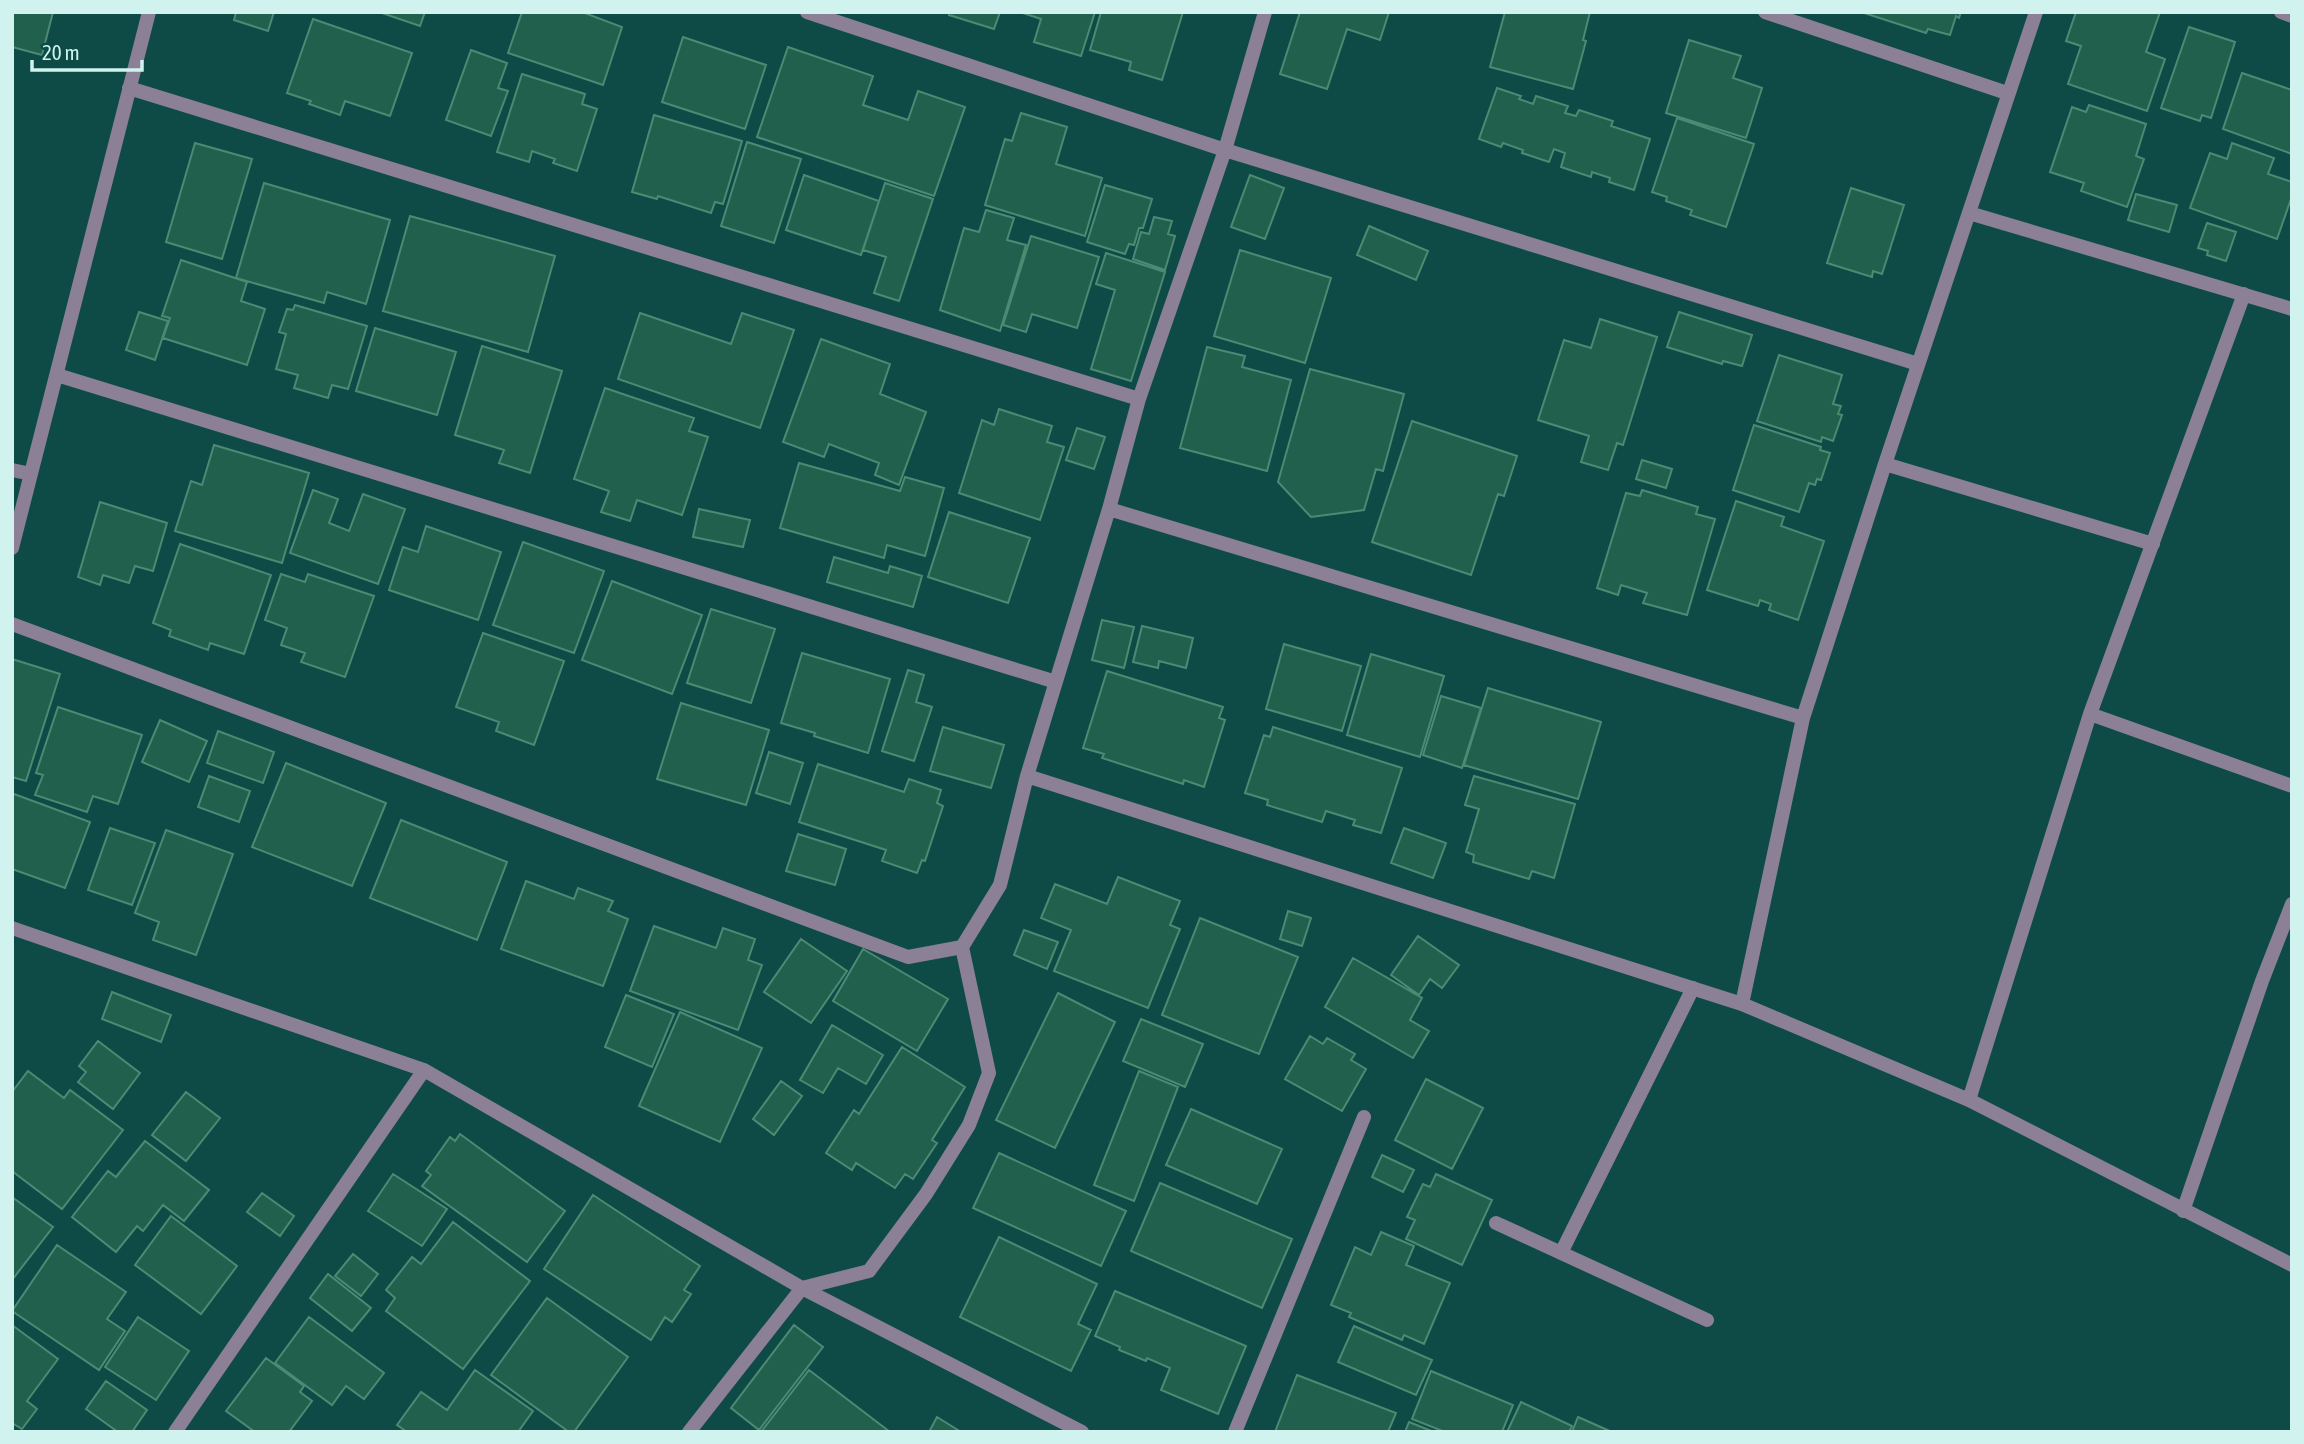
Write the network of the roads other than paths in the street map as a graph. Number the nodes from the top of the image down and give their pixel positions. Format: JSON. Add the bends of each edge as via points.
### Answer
{"nodes":[{"id":1,"x":149,"y":12,"type":"edge"},
{"id":2,"x":807,"y":12,"type":"edge"},
{"id":3,"x":1265,"y":12,"type":"edge"},
{"id":4,"x":1765,"y":12,"type":"edge"},
{"id":5,"x":2036,"y":12,"type":"edge"},
{"id":6,"x":2281,"y":12,"type":"edge"},
{"id":7,"x":2292,"y":16,"type":"edge"},
{"id":8,"x":129,"y":88,"type":"junction"},
{"id":9,"x":2007,"y":93,"type":"junction"},
{"id":10,"x":1226,"y":150,"type":"junction"},
{"id":11,"x":1969,"y":213,"type":"junction"},
{"id":12,"x":2244,"y":295,"type":"junction"},
{"id":13,"x":2292,"y":309,"type":"edge"},
{"id":14,"x":1918,"y":364,"type":"junction"},
{"id":15,"x":57,"y":375,"type":"junction"},
{"id":16,"x":1139,"y":399,"type":"junction"},
{"id":17,"x":1885,"y":464,"type":"junction"},
{"id":18,"x":12,"y":470,"type":"edge"},
{"id":19,"x":31,"y":474,"type":"junction"},
{"id":20,"x":1109,"y":509,"type":"junction"},
{"id":21,"x":2152,"y":544,"type":"junction"},
{"id":22,"x":12,"y":548,"type":"edge"},
{"id":23,"x":12,"y":624,"type":"edge"},
{"id":24,"x":1056,"y":682,"type":"junction"},
{"id":25,"x":2090,"y":714,"type":"junction"},
{"id":26,"x":1803,"y":719,"type":"junction"},
{"id":27,"x":1027,"y":776,"type":"junction"},
{"id":28,"x":2292,"y":786,"type":"edge"},
{"id":29,"x":2292,"y":904,"type":"edge"},
{"id":30,"x":13,"y":928,"type":"edge"},
{"id":31,"x":962,"y":947,"type":"junction"},
{"id":32,"x":1693,"y":988,"type":"junction"},
{"id":33,"x":1742,"y":1004,"type":"junction"},
{"id":34,"x":424,"y":1070,"type":"junction"},
{"id":35,"x":1969,"y":1100,"type":"junction"},
{"id":36,"x":1364,"y":1117,"type":"dead end"},
{"id":37,"x":2183,"y":1211,"type":"junction"},
{"id":38,"x":1496,"y":1223,"type":"dead end"},
{"id":39,"x":1561,"y":1253,"type":"junction"},
{"id":40,"x":2292,"y":1265,"type":"edge"},
{"id":41,"x":802,"y":1288,"type":"junction"},
{"id":42,"x":1707,"y":1320,"type":"dead end"},
{"id":43,"x":175,"y":1432,"type":"edge"},
{"id":44,"x":689,"y":1432,"type":"edge"},
{"id":45,"x":1082,"y":1432,"type":"edge"},
{"id":46,"x":1235,"y":1432,"type":"edge"}],
"edges":[{"from":1,"to":8,"type":"street"},
{"from":2,"to":10,"type":"street"},
{"from":3,"to":10,"type":"street"},
{"from":4,"to":9,"type":"street"},
{"from":5,"to":9,"type":"street"},
{"from":6,"to":7,"type":"street"},
{"from":8,"to":15,"type":"street"},
{"from":8,"to":16,"type":"street"},
{"from":9,"to":11,"type":"street"},
{"from":10,"to":14,"type":"street"},
{"from":10,"to":16,"type":"street"},
{"from":11,"to":12,"type":"street"},
{"from":11,"to":14,"type":"street"},
{"from":12,"to":13,"type":"street"},
{"from":12,"to":21,"type":"street"},
{"from":14,"to":17,"type":"street"},
{"from":15,"to":19,"type":"street"},
{"from":15,"to":24,"type":"street"},
{"from":16,"to":20,"type":"street"},
{"from":17,"to":21,"type":"street"},
{"from":17,"to":26,"type":"street"},
{"from":18,"to":19,"type":"street"},
{"from":19,"to":22,"type":"street"},
{"from":20,"to":24,"type":"street"},
{"from":20,"to":26,"type":"street"},
{"from":21,"to":25,"type":"street"},
{"from":23,"to":31,"type":"street","via":[[908,957]]},
{"from":24,"to":27,"type":"street"},
{"from":25,"to":28,"type":"street"},
{"from":25,"to":35,"type":"street"},
{"from":26,"to":33,"type":"street"},
{"from":27,"to":31,"type":"street","via":[[1000,885]]},
{"from":27,"to":32,"type":"street"},
{"from":29,"to":37,"type":"street"},
{"from":30,"to":34,"type":"street"},
{"from":31,"to":41,"type":"street","via":[[989,1073],[969,1125],[870,1271]]},
{"from":32,"to":33,"type":"street"},
{"from":32,"to":39,"type":"street"},
{"from":33,"to":35,"type":"street"},
{"from":34,"to":41,"type":"street"},
{"from":34,"to":43,"type":"street"},
{"from":35,"to":37,"type":"street"},
{"from":36,"to":46,"type":"street"},
{"from":37,"to":40,"type":"street"},
{"from":38,"to":39,"type":"street"},
{"from":39,"to":42,"type":"street"},
{"from":41,"to":44,"type":"street"},
{"from":41,"to":45,"type":"street"}]}
